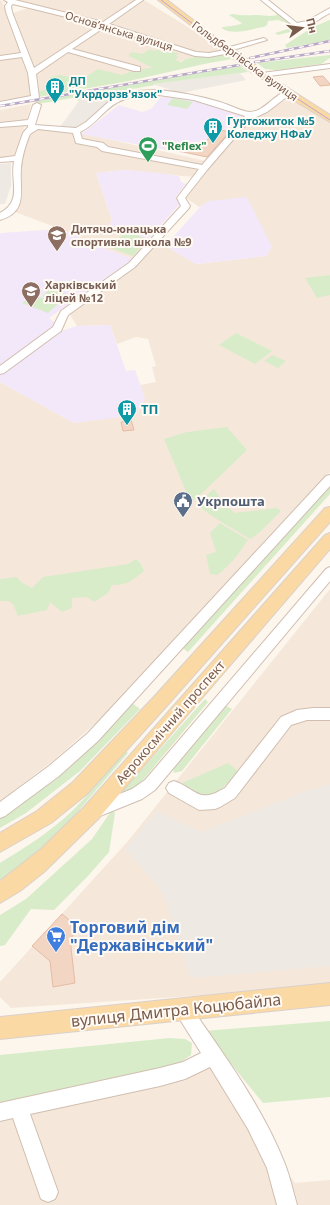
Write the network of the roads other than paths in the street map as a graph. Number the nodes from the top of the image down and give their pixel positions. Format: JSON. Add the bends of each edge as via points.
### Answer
{"nodes":[{"id":1,"x":33,"y":0,"type":"edge"},
{"id":2,"x":140,"y":0,"type":"edge"},
{"id":3,"x":162,"y":0,"type":"edge"},
{"id":4,"x":264,"y":0,"type":"edge"},
{"id":5,"x":10,"y":1,"type":"edge"},
{"id":6,"x":24,"y":4,"type":"junction"},
{"id":7,"x":330,"y":10,"type":"edge"},
{"id":8,"x":0,"y":12,"type":"edge"},
{"id":9,"x":9,"y":16,"type":"junction"},
{"id":10,"x":103,"y":24,"type":"junction"},
{"id":11,"x":264,"y":40,"type":"dead end"},
{"id":12,"x":68,"y":50,"type":"junction"},
{"id":13,"x":230,"y":50,"type":"junction"},
{"id":14,"x":26,"y":54,"type":"junction"},
{"id":15,"x":0,"y":58,"type":"edge"},
{"id":16,"x":330,"y":66,"type":"edge"},
{"id":17,"x":137,"y":70,"type":"dead end"},
{"id":18,"x":258,"y":72,"type":"junction"},
{"id":19,"x":32,"y":73,"type":"junction"},
{"id":20,"x":288,"y":93,"type":"junction"},
{"id":21,"x":36,"y":102,"type":"junction"},
{"id":22,"x":0,"y":104,"type":"edge"},
{"id":23,"x":253,"y":114,"type":"junction"},
{"id":24,"x":330,"y":119,"type":"edge"},
{"id":25,"x":0,"y":125,"type":"edge"},
{"id":26,"x":31,"y":125,"type":"junction"},
{"id":27,"x":76,"y":131,"type":"junction"},
{"id":28,"x":19,"y":158,"type":"junction"},
{"id":29,"x":0,"y":160,"type":"edge"},
{"id":30,"x":204,"y":168,"type":"junction"},
{"id":31,"x":0,"y":209,"type":"edge"},
{"id":32,"x":12,"y":211,"type":"junction"},
{"id":33,"x":0,"y":217,"type":"edge"},
{"id":34,"x":0,"y":371,"type":"edge"},
{"id":35,"x":330,"y":479,"type":"edge"},
{"id":36,"x":330,"y":512,"type":"edge"},
{"id":37,"x":330,"y":539,"type":"edge"},
{"id":38,"x":330,"y":572,"type":"edge"},
{"id":39,"x":330,"y":714,"type":"edge"},
{"id":40,"x":174,"y":788,"type":"dead end"},
{"id":41,"x":0,"y":811,"type":"edge"},
{"id":42,"x":91,"y":813,"type":"junction"},
{"id":43,"x":0,"y":844,"type":"edge"},
{"id":44,"x":0,"y":893,"type":"edge"},
{"id":45,"x":330,"y":994,"type":"edge"},
{"id":46,"x":183,"y":1010,"type":"junction"},
{"id":47,"x":0,"y":1021,"type":"edge"},
{"id":48,"x":22,"y":1026,"type":"junction"},
{"id":49,"x":0,"y":1028,"type":"edge"},
{"id":50,"x":213,"y":1056,"type":"junction"},
{"id":51,"x":18,"y":1107,"type":"junction"},
{"id":52,"x":0,"y":1112,"type":"edge"},
{"id":53,"x":48,"y":1192,"type":"dead end"},
{"id":54,"x":287,"y":1205,"type":"edge"}],
"edges":[{"from":1,"to":6,"type":"street"},
{"from":2,"to":10,"type":"street"},
{"from":3,"to":13,"type":"main road","name":"Гольдбергівська вулиця"},
{"from":4,"to":7,"type":"street","via":[[296,25],[304,26]]},
{"from":5,"to":6,"type":"street","name":"Основ’янська вулиця"},
{"from":5,"to":9,"type":"street"},
{"from":6,"to":10,"type":"street","name":"Основ’янська вулиця"},
{"from":8,"to":9,"type":"street"},
{"from":9,"to":14,"type":"street"},
{"from":10,"to":12,"type":"street"},
{"from":10,"to":13,"type":"street","name":"Основ’янська вулиця","via":[[195,54],[210,55]]},
{"from":11,"to":13,"type":"street","name":"Основ’янська вулиця"},
{"from":12,"to":17,"type":"street"},
{"from":12,"to":19,"type":"street"},
{"from":13,"to":18,"type":"main road","name":"Гольдбергівська вулиця","bridge":true},
{"from":14,"to":15,"type":"street"},
{"from":14,"to":19,"type":"street"},
{"from":16,"to":18,"type":"street"},
{"from":18,"to":20,"type":"main road","name":"Гольдбергівська вулиця"},
{"from":19,"to":21,"type":"street"},
{"from":20,"to":23,"type":"street","via":[[264,110]]},
{"from":20,"to":24,"type":"main road","name":"Гольдбергівська вулиця"},
{"from":21,"to":22,"type":"street"},
{"from":21,"to":26,"type":"street"},
{"from":23,"to":27,"type":"street","via":[[190,96],[143,93],[112,101]]},
{"from":23,"to":30,"type":"street"},
{"from":25,"to":26,"type":"street"},
{"from":26,"to":27,"type":"street"},
{"from":26,"to":28,"type":"street","via":[[25,134]]},
{"from":27,"to":30,"type":"street","via":[[79,141],[100,145],[105,149]]},
{"from":28,"to":29,"type":"street"},
{"from":28,"to":32,"type":"street","via":[[19,201]]},
{"from":30,"to":34,"type":"street","via":[[181,198],[186,206],[132,264],[64,313],[58,330]]},
{"from":31,"to":32,"type":"street"},
{"from":32,"to":33,"type":"street"},
{"from":35,"to":41,"type":"street","via":[[93,737],[54,771]]},
{"from":36,"to":43,"type":"main road","name":"Аерокосмічний проспект","via":[[80,788],[44,817]]},
{"from":37,"to":42,"type":"main road","name":"Аерокосмічний проспект"},
{"from":38,"to":42,"type":"street","via":[[150,785],[137,794]]},
{"from":39,"to":40,"type":"street","via":[[308,713],[286,721],[230,793],[216,802],[199,803]]},
{"from":42,"to":44,"type":"main road","name":"Аерокосмічний проспект","via":[[62,844],[28,874]]},
{"from":45,"to":46,"type":"main road","name":"вулиця Дмитра Коцюбайла"},
{"from":46,"to":48,"type":"main road","name":"вулиця Дмитра Коцюбайла"},
{"from":46,"to":50,"type":"street"},
{"from":47,"to":48,"type":"main road"},
{"from":48,"to":49,"type":"main road","name":"вулиця Дмитра Коцюбайла"},
{"from":50,"to":51,"type":"street","via":[[184,1070],[160,1077]]},
{"from":50,"to":54,"type":"street","via":[[255,1122],[276,1166]]},
{"from":51,"to":52,"type":"street"},
{"from":51,"to":53,"type":"street"}]}
